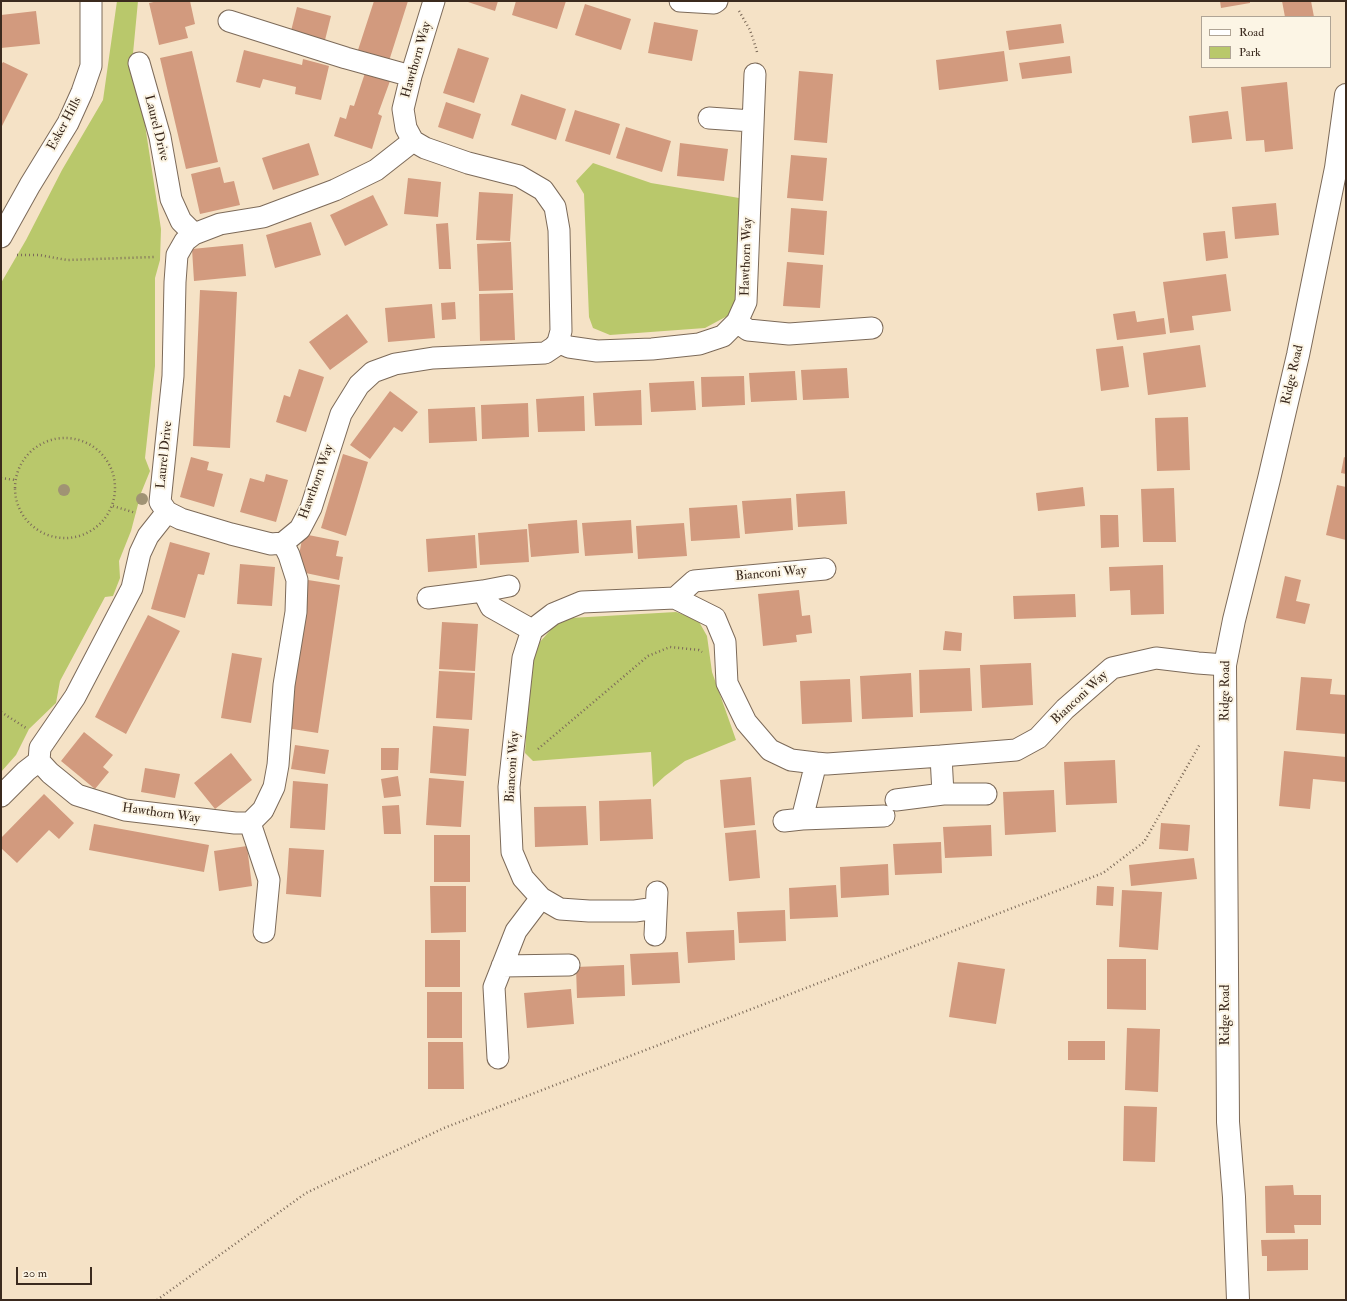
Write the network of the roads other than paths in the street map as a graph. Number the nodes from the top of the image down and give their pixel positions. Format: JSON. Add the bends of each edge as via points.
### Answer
{"nodes":[{"id":1,"x":91,"y":1,"type":"edge"},
{"id":2,"x":434,"y":1,"type":"edge"},
{"id":3,"x":680,"y":1,"type":"edge"},
{"id":4,"x":726,"y":4,"type":"edge"},
{"id":5,"x":228,"y":21,"type":"dead end"},
{"id":6,"x":139,"y":63,"type":"dead end"},
{"id":7,"x":755,"y":74,"type":"road end"},
{"id":8,"x":411,"y":76,"type":"junction"},
{"id":9,"x":1346,"y":95,"type":"edge"},
{"id":10,"x":709,"y":118,"type":"dead end"},
{"id":11,"x":752,"y":121,"type":"junction"},
{"id":12,"x":413,"y":142,"type":"junction"},
{"id":13,"x":194,"y":234,"type":"junction"},
{"id":14,"x":1,"y":237,"type":"edge"},
{"id":15,"x":738,"y":322,"type":"junction"},
{"id":16,"x":872,"y":328,"type":"dead end"},
{"id":17,"x":558,"y":342,"type":"junction"},
{"id":18,"x":167,"y":512,"type":"junction"},
{"id":19,"x":283,"y":543,"type":"junction"},
{"id":20,"x":826,"y":569,"type":"dead end"},
{"id":21,"x":509,"y":586,"type":"dead end"},
{"id":22,"x":483,"y":591,"type":"junction"},
{"id":23,"x":428,"y":598,"type":"dead end"},
{"id":24,"x":675,"y":598,"type":"junction"},
{"id":25,"x":532,"y":630,"type":"junction"},
{"id":26,"x":1225,"y":665,"type":"junction"},
{"id":27,"x":941,"y":756,"type":"junction"},
{"id":28,"x":39,"y":761,"type":"junction"},
{"id":29,"x":816,"y":763,"type":"junction"},
{"id":30,"x":944,"y":794,"type":"junction"},
{"id":31,"x":986,"y":794,"type":"dead end"},
{"id":32,"x":1,"y":796,"type":"edge"},
{"id":33,"x":896,"y":800,"type":"dead end"},
{"id":34,"x":884,"y":816,"type":"dead end"},
{"id":35,"x":250,"y":823,"type":"junction"},
{"id":36,"x":541,"y":898,"type":"junction"},
{"id":37,"x":264,"y":932,"type":"dead end"},
{"id":38,"x":655,"y":935,"type":"dead end"},
{"id":39,"x":569,"y":965,"type":"dead end"},
{"id":40,"x":502,"y":966,"type":"junction"},
{"id":41,"x":498,"y":1058,"type":"dead end"},
{"id":42,"x":1238,"y":1300,"type":"edge"}],
"edges":[{"from":1,"to":14,"type":"street","name":"Esker Hills","via":[[91,66],[82,92],[68,123]]},
{"from":2,"to":8,"type":"street","name":"Hawthorn Way"},
{"from":3,"to":4,"type":"street"},
{"from":5,"to":8,"type":"street"},
{"from":6,"to":13,"type":"street","name":"Laurel Drive","via":[[160,137],[171,199],[181,221]]},
{"from":7,"to":11,"type":"street","name":"Hawthorn Way"},
{"from":8,"to":12,"type":"street","name":"Hawthorn Way","via":[[403,109],[406,128]]},
{"from":9,"to":26,"type":"street","name":"Ridge Road","via":[[1336,168],[1298,354]]},
{"from":10,"to":11,"type":"street"},
{"from":11,"to":15,"type":"street","name":"Hawthorn Way","via":[[746,302]]},
{"from":12,"to":13,"type":"street","via":[[376,170],[335,190],[263,217],[220,224]]},
{"from":12,"to":17,"type":"street","via":[[468,163],[519,176],[543,190],[555,206],[559,230],[561,331]]},
{"from":13,"to":18,"type":"street","name":"Laurel Drive","via":[[185,241],[177,255],[174,376],[160,502]]},
{"from":15,"to":16,"type":"street","via":[[748,330],[789,334]]},
{"from":15,"to":17,"type":"street","name":"Hawthorn Way","via":[[723,336],[699,344],[597,351],[569,347]]},
{"from":17,"to":19,"type":"street","name":"Hawthorn Way","via":[[545,353],[433,358],[395,364],[373,372],[359,384],[341,414],[311,508],[300,529]]},
{"from":18,"to":19,"type":"street","via":[[181,519],[231,534],[271,544]]},
{"from":18,"to":28,"type":"street","via":[[148,536],[140,553],[132,588],[75,697],[40,748]]},
{"from":19,"to":35,"type":"street","via":[[297,580],[296,612],[284,685],[278,765],[274,787],[263,810]]},
{"from":20,"to":24,"type":"street","name":"Bianconi Way","via":[[694,582]]},
{"from":21,"to":22,"type":"street"},
{"from":22,"to":23,"type":"street"},
{"from":22,"to":25,"type":"street","via":[[491,607]]},
{"from":24,"to":25,"type":"street","name":"Bianconi Way","via":[[582,602],[553,614]]},
{"from":24,"to":29,"type":"street","name":"Bianconi Way","via":[[715,618],[726,642],[727,683],[746,722],[770,750],[791,760]]},
{"from":25,"to":36,"type":"street","name":"Bianconi Way","via":[[523,658],[511,771],[512,852],[523,878]]},
{"from":26,"to":27,"type":"street","name":"Bianconi Way","via":[[1156,658],[1112,668],[1065,709],[1038,738],[1016,750]]},
{"from":26,"to":42,"type":"street","name":"Ridge Road","via":[[1227,1115],[1234,1196]]},
{"from":27,"to":29,"type":"street","name":"Bianconi Way"},
{"from":27,"to":30,"type":"street"},
{"from":28,"to":32,"type":"street"},
{"from":28,"to":35,"type":"street","name":"Hawthorn Way","via":[[77,795],[125,810]]},
{"from":29,"to":34,"type":"street","via":[[793,820]]},
{"from":30,"to":31,"type":"street"},
{"from":30,"to":33,"type":"street"},
{"from":35,"to":37,"type":"street","via":[[269,880]]},
{"from":36,"to":38,"type":"street","name":"Bianconi Way","via":[[560,909],[590,912],[635,911],[656,900]]},
{"from":36,"to":40,"type":"street","via":[[516,931]]},
{"from":39,"to":40,"type":"street"},
{"from":40,"to":41,"type":"street","via":[[494,987]]}]}
